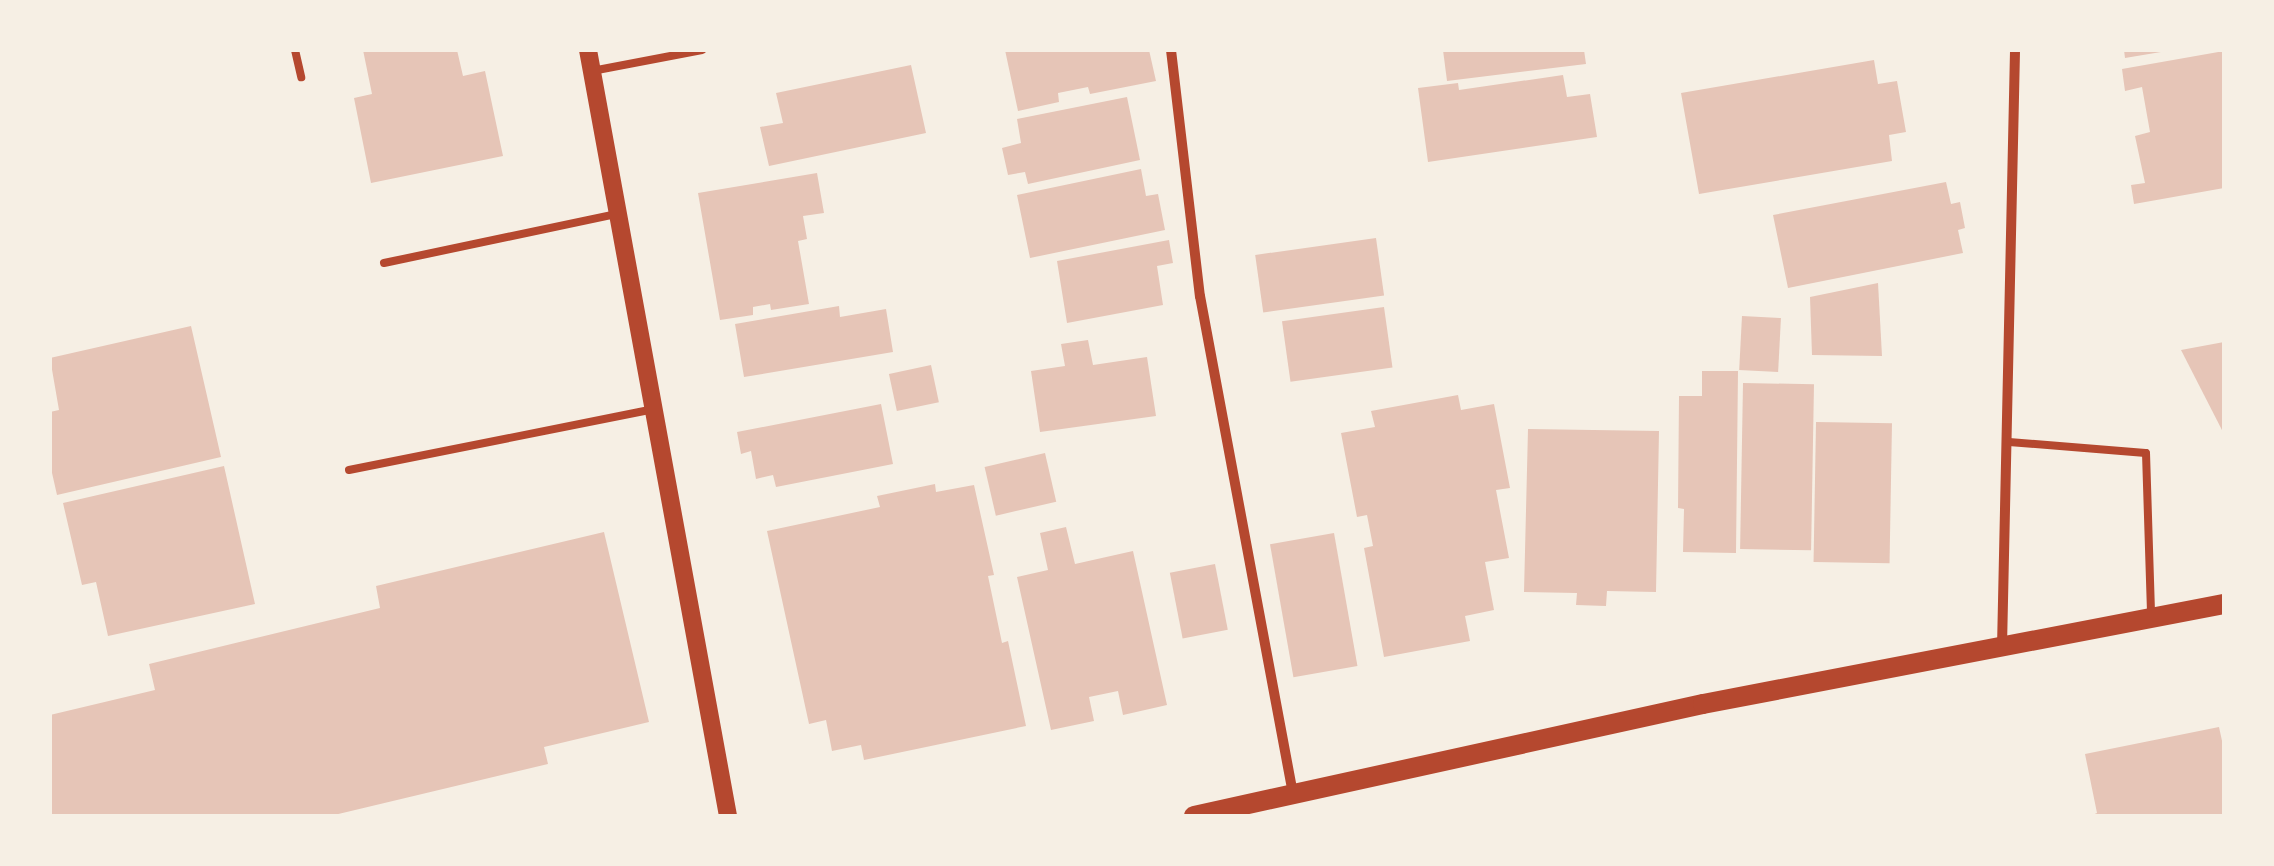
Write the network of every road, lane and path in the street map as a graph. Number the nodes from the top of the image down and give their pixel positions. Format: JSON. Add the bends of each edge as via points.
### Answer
{"nodes":[{"id":1,"x":295,"y":50,"type":"edge"},
{"id":2,"x":588,"y":50,"type":"edge"},
{"id":3,"x":702,"y":50,"type":"edge"},
{"id":4,"x":1170,"y":50,"type":"edge"},
{"id":5,"x":2015,"y":50,"type":"edge"},
{"id":6,"x":592,"y":70,"type":"junction"},
{"id":7,"x":301,"y":77,"type":"dead end"},
{"id":8,"x":618,"y":214,"type":"junction"},
{"id":9,"x":384,"y":262,"type":"dead end"},
{"id":10,"x":653,"y":409,"type":"junction"},
{"id":11,"x":2009,"y":442,"type":"junction"},
{"id":12,"x":349,"y":470,"type":"dead end"},
{"id":13,"x":2224,"y":604,"type":"edge"},
{"id":14,"x":2152,"y":621,"type":"junction"},
{"id":15,"x":2002,"y":647,"type":"junction"},
{"id":16,"x":1293,"y":794,"type":"junction"},
{"id":17,"x":728,"y":816,"type":"edge"},
{"id":18,"x":1194,"y":816,"type":"edge"}],
"edges":[{"from":1,"to":7,"type":"lane"},
{"from":2,"to":6,"type":"street"},
{"from":3,"to":6,"type":"lane"},
{"from":4,"to":16,"type":"street","via":[[1200,296]]},
{"from":5,"to":11,"type":"street"},
{"from":6,"to":8,"type":"street"},
{"from":8,"to":9,"type":"lane"},
{"from":8,"to":10,"type":"street"},
{"from":10,"to":12,"type":"lane"},
{"from":10,"to":17,"type":"street"},
{"from":11,"to":14,"type":"lane","via":[[2146,452]]},
{"from":11,"to":15,"type":"street"},
{"from":13,"to":14,"type":"main road"},
{"from":14,"to":15,"type":"main road"},
{"from":15,"to":16,"type":"main road"},
{"from":16,"to":18,"type":"main road"}]}
